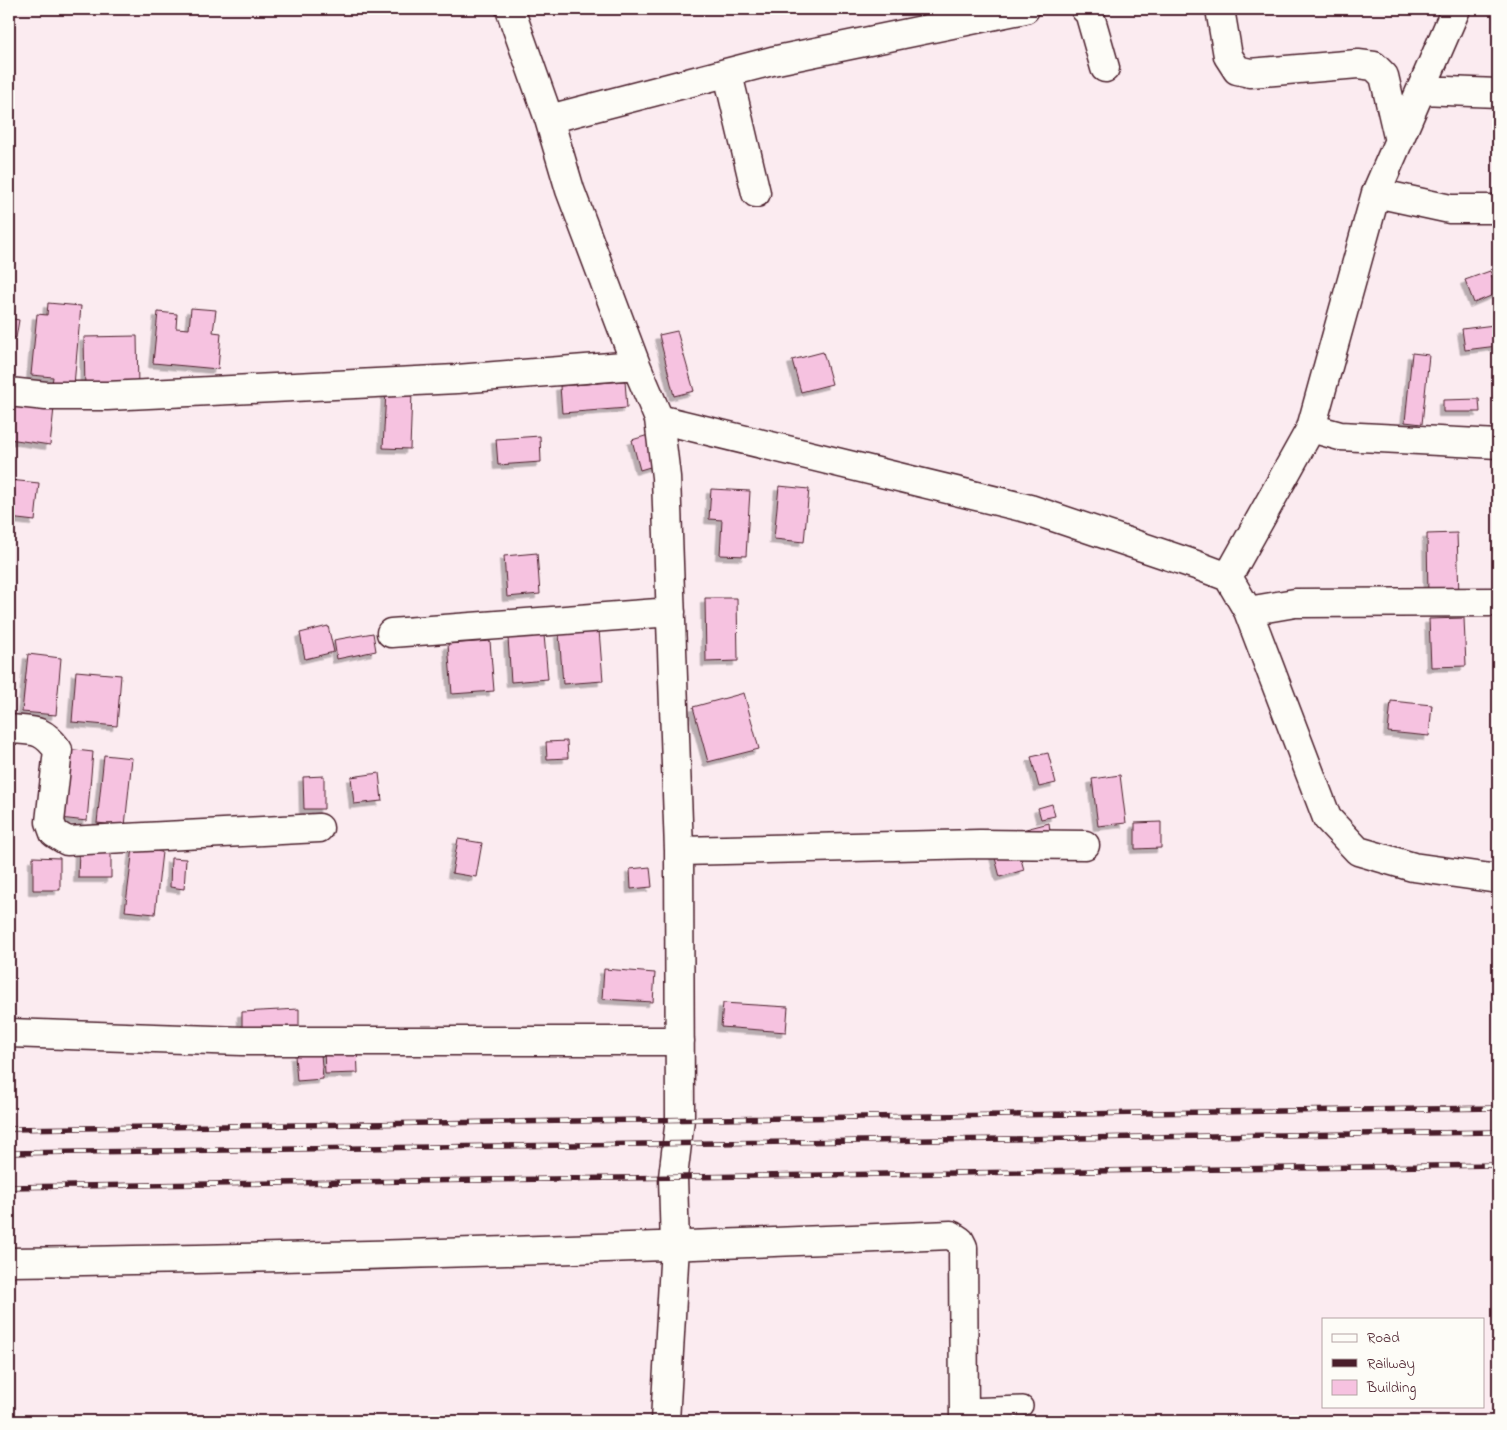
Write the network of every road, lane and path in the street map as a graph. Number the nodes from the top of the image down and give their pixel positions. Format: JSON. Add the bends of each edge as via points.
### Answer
{"nodes":[{"id":1,"x":510,"y":9,"type":"edge"},
{"id":2,"x":1025,"y":9,"type":"edge"},
{"id":3,"x":1085,"y":9,"type":"edge"},
{"id":4,"x":1220,"y":9,"type":"edge"},
{"id":5,"x":1456,"y":9,"type":"edge"},
{"id":6,"x":945,"y":17,"type":"edge"},
{"id":7,"x":1105,"y":68,"type":"dead end"},
{"id":8,"x":728,"y":74,"type":"junction"},
{"id":9,"x":1421,"y":90,"type":"junction"},
{"id":10,"x":1498,"y":93,"type":"edge"},
{"id":11,"x":549,"y":120,"type":"junction"},
{"id":12,"x":1399,"y":140,"type":"junction"},
{"id":13,"x":756,"y":193,"type":"dead end"},
{"id":14,"x":1376,"y":193,"type":"junction"},
{"id":15,"x":1498,"y":209,"type":"edge"},
{"id":16,"x":636,"y":365,"type":"junction"},
{"id":17,"x":9,"y":392,"type":"edge"},
{"id":18,"x":660,"y":419,"type":"junction"},
{"id":19,"x":1311,"y":428,"type":"junction"},
{"id":20,"x":1498,"y":444,"type":"edge"},
{"id":21,"x":1228,"y":577,"type":"junction"},
{"id":22,"x":1498,"y":602,"type":"edge"},
{"id":23,"x":1248,"y":611,"type":"junction"},
{"id":24,"x":671,"y":612,"type":"junction"},
{"id":25,"x":391,"y":633,"type":"dead end"},
{"id":26,"x":9,"y":729,"type":"edge"},
{"id":27,"x":318,"y":828,"type":"dead end"},
{"id":28,"x":1085,"y":845,"type":"dead end"},
{"id":29,"x":680,"y":851,"type":"junction"},
{"id":30,"x":1498,"y":879,"type":"edge"},
{"id":31,"x":9,"y":1033,"type":"edge"},
{"id":32,"x":680,"y":1041,"type":"junction"},
{"id":33,"x":675,"y":1246,"type":"junction"},
{"id":34,"x":9,"y":1262,"type":"edge"},
{"id":35,"x":1023,"y":1406,"type":"dead end"},
{"id":36,"x":964,"y":1415,"type":"edge"},
{"id":37,"x":665,"y":1421,"type":"edge"}],
"edges":[{"from":1,"to":11,"type":"street"},
{"from":2,"to":6,"type":"street"},
{"from":3,"to":7,"type":"street","via":[[1089,12]]},
{"from":4,"to":12,"type":"street","via":[[1228,56],[1237,70],[1250,73],[1358,64],[1374,66],[1384,76]]},
{"from":5,"to":9,"type":"street"},
{"from":6,"to":8,"type":"street"},
{"from":8,"to":11,"type":"street"},
{"from":8,"to":13,"type":"street"},
{"from":9,"to":10,"type":"street"},
{"from":9,"to":12,"type":"street"},
{"from":11,"to":16,"type":"street","via":[[570,190]]},
{"from":12,"to":14,"type":"street"},
{"from":14,"to":15,"type":"street","via":[[1450,209]]},
{"from":14,"to":19,"type":"street"},
{"from":16,"to":17,"type":"street","via":[[457,379],[117,396],[46,396]]},
{"from":16,"to":18,"type":"street"},
{"from":18,"to":21,"type":"street","via":[[1030,509]]},
{"from":18,"to":24,"type":"street","via":[[666,477]]},
{"from":19,"to":20,"type":"street","via":[[1340,436]]},
{"from":19,"to":21,"type":"street"},
{"from":21,"to":23,"type":"street"},
{"from":22,"to":23,"type":"street","via":[[1295,603]]},
{"from":23,"to":30,"type":"street","via":[[1327,818],[1358,851],[1413,867]]},
{"from":24,"to":25,"type":"street"},
{"from":24,"to":29,"type":"street"},
{"from":26,"to":27,"type":"street","via":[[38,732],[50,738],[58,750],[50,822],[54,833],[67,841]]},
{"from":28,"to":29,"type":"street","via":[[970,844]]},
{"from":29,"to":32,"type":"street"},
{"from":31,"to":32,"type":"street","via":[[242,1041]]},
{"from":32,"to":33,"type":"street","via":[[680,1119],[673,1177]]},
{"from":33,"to":34,"type":"street"},
{"from":33,"to":36,"type":"street","via":[[956,1237],[963,1247]]},
{"from":33,"to":37,"type":"street"},
{"from":35,"to":36,"type":"lane"}]}
